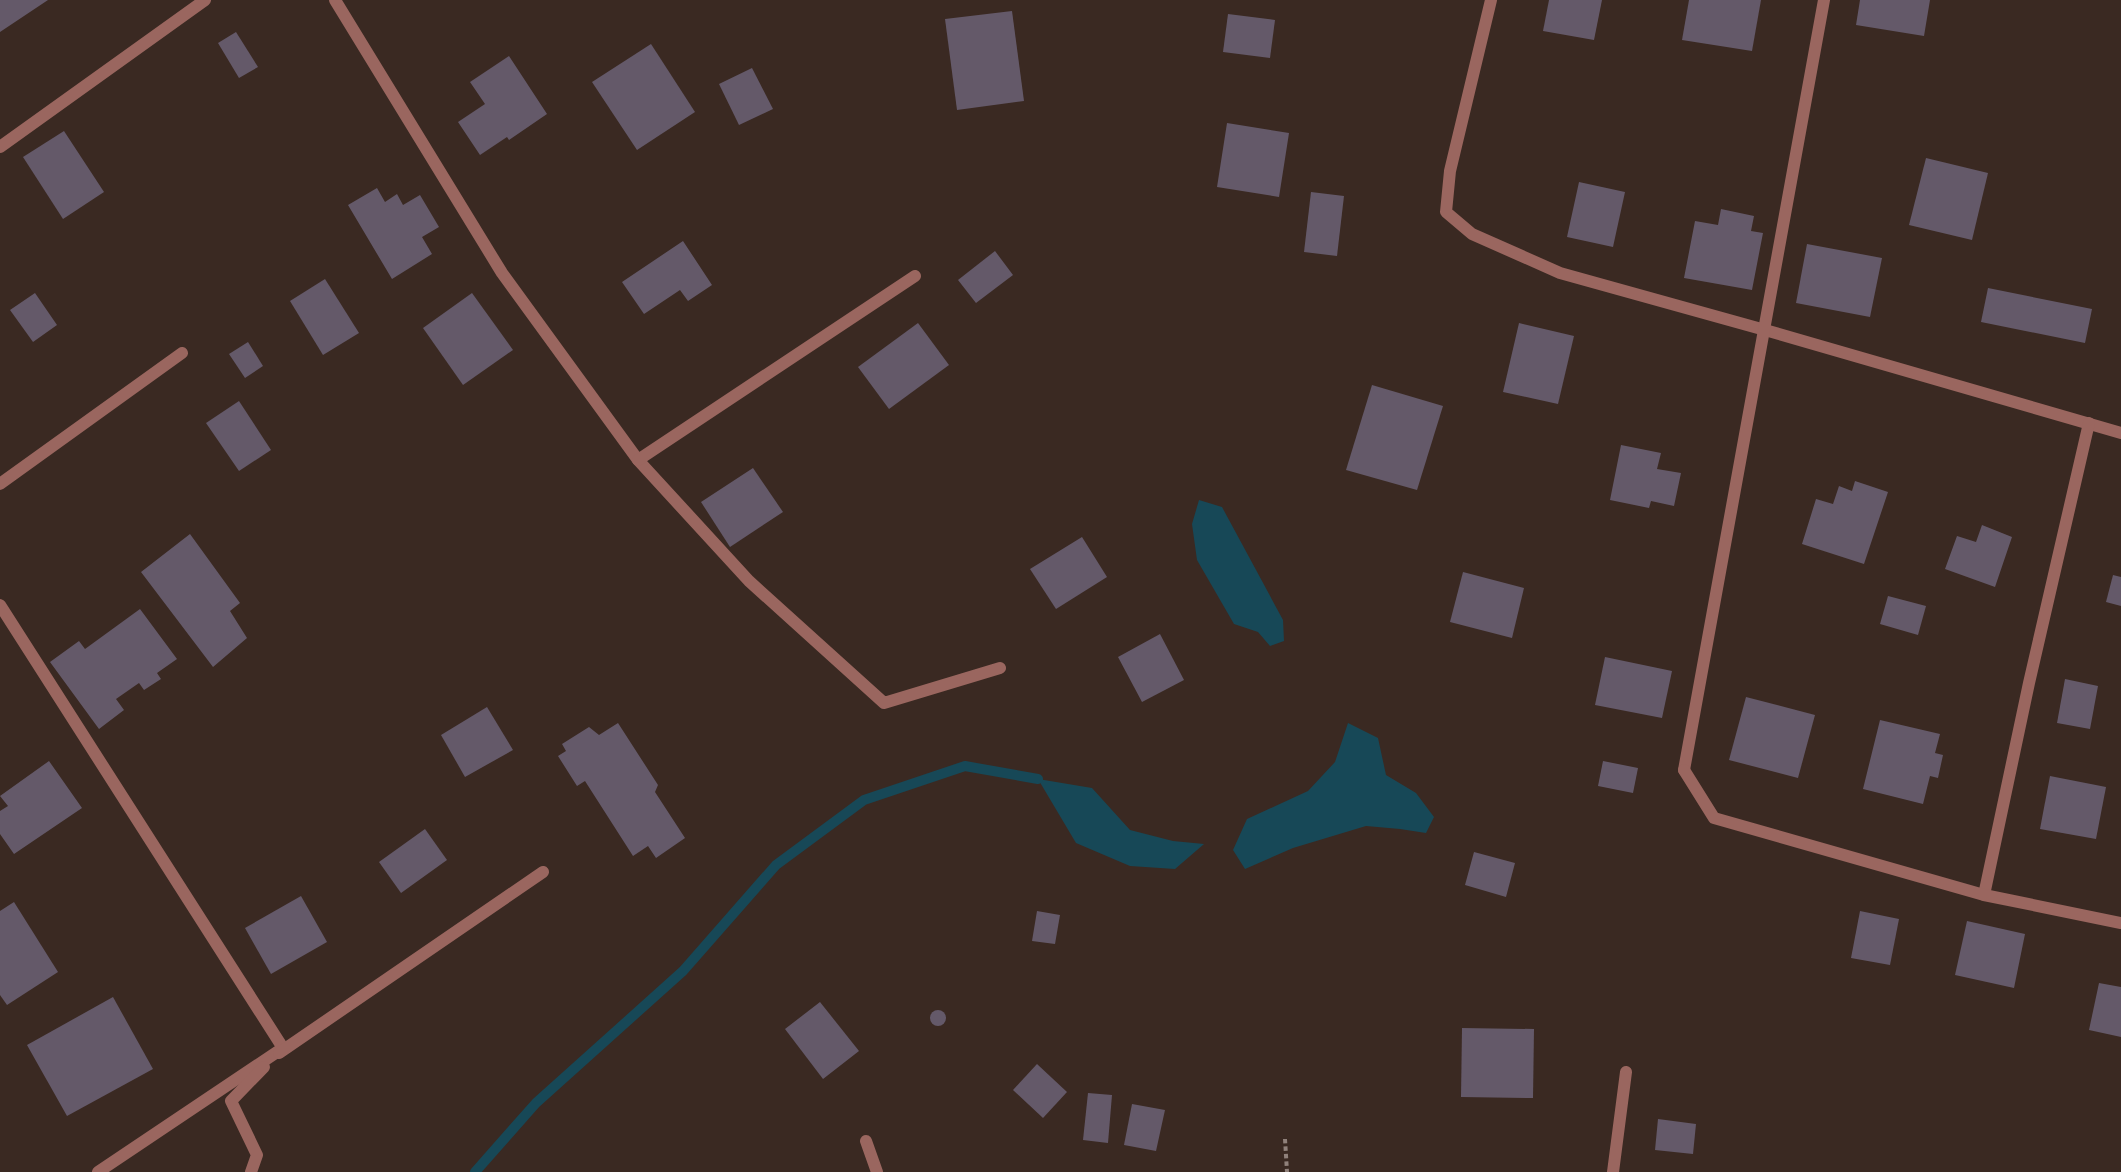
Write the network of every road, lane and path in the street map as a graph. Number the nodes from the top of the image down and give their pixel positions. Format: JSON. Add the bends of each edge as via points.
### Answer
{"nodes":[{"id":1,"x":205,"y":0,"type":"edge"},
{"id":2,"x":335,"y":0,"type":"edge"},
{"id":3,"x":1491,"y":0,"type":"edge"},
{"id":4,"x":1824,"y":0,"type":"edge"},
{"id":5,"x":0,"y":147,"type":"edge"},
{"id":6,"x":915,"y":276,"type":"dead end"},
{"id":7,"x":1765,"y":330,"type":"junction"},
{"id":8,"x":182,"y":353,"type":"dead end"},
{"id":9,"x":2089,"y":423,"type":"junction"},
{"id":10,"x":2121,"y":433,"type":"edge"},
{"id":11,"x":638,"y":460,"type":"junction"},
{"id":12,"x":0,"y":484,"type":"edge"},
{"id":13,"x":0,"y":605,"type":"edge"},
{"id":14,"x":1000,"y":668,"type":"dead end"},
{"id":15,"x":543,"y":872,"type":"dead end"},
{"id":16,"x":1984,"y":895,"type":"junction"},
{"id":17,"x":2121,"y":923,"type":"edge"},
{"id":18,"x":283,"y":1048,"type":"junction"},
{"id":19,"x":1626,"y":1072,"type":"dead end"},
{"id":20,"x":1285,"y":1139,"type":"dead end"},
{"id":21,"x":866,"y":1141,"type":"dead end"},
{"id":22,"x":98,"y":1172,"type":"edge"},
{"id":23,"x":251,"y":1172,"type":"edge"},
{"id":24,"x":877,"y":1172,"type":"edge"},
{"id":25,"x":1287,"y":1172,"type":"edge"},
{"id":26,"x":1614,"y":1172,"type":"edge"}],
"edges":[{"from":1,"to":5,"type":"street"},
{"from":2,"to":11,"type":"street","via":[[502,273]]},
{"from":3,"to":7,"type":"street","via":[[1450,171],[1446,212],[1472,234],[1560,273]]},
{"from":4,"to":7,"type":"street"},
{"from":6,"to":11,"type":"street"},
{"from":7,"to":9,"type":"street"},
{"from":7,"to":16,"type":"street","via":[[1684,770],[1714,818]]},
{"from":8,"to":12,"type":"street"},
{"from":9,"to":10,"type":"street"},
{"from":9,"to":16,"type":"street"},
{"from":11,"to":14,"type":"street","via":[[749,581],[884,703]]},
{"from":13,"to":18,"type":"street"},
{"from":15,"to":18,"type":"street"},
{"from":16,"to":17,"type":"street"},
{"from":18,"to":22,"type":"street"},
{"from":18,"to":23,"type":"street","via":[[231,1101],[257,1155]]},
{"from":19,"to":26,"type":"street"},
{"from":20,"to":25,"type":"path"},
{"from":21,"to":24,"type":"street"}]}
